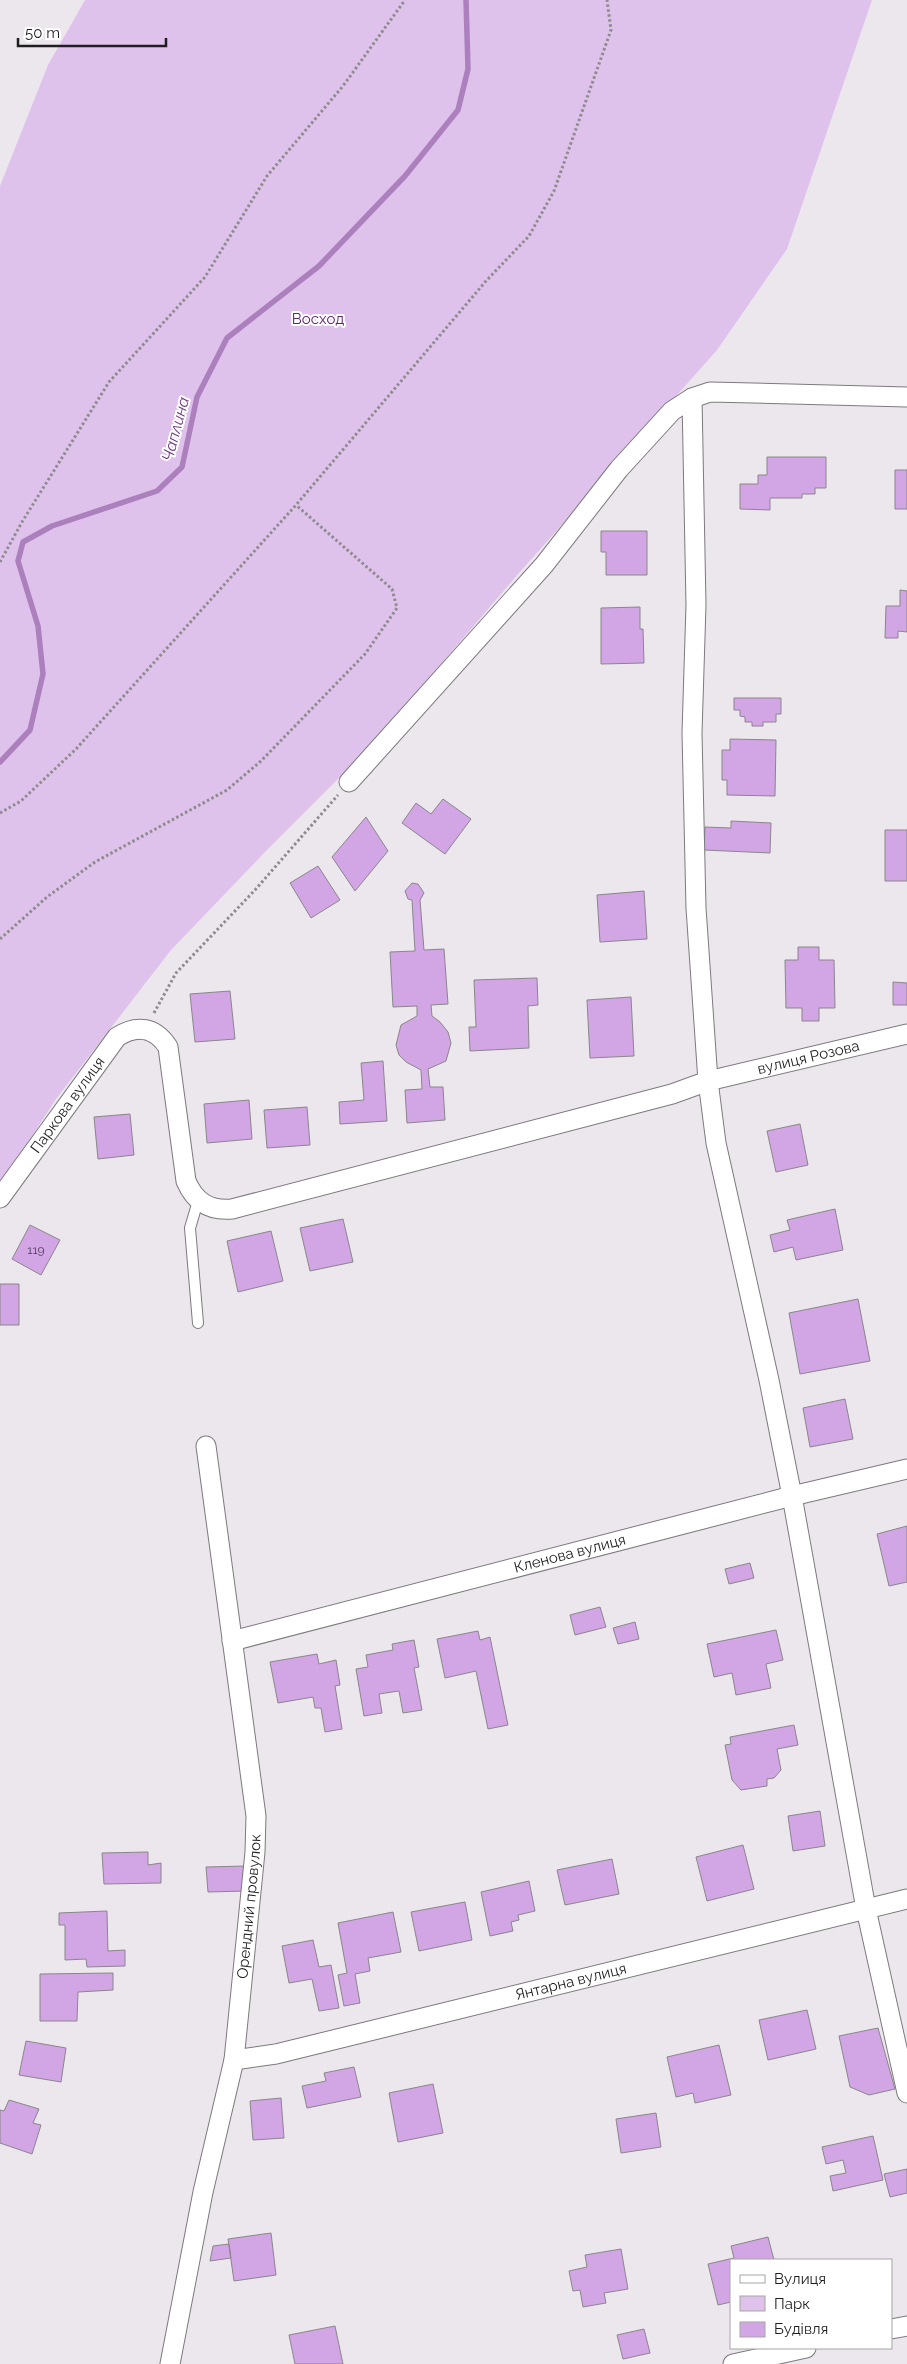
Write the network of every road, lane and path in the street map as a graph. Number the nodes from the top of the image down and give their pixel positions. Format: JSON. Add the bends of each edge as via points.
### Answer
{"nodes":[{"id":1,"x":405,"y":0,"type":"edge"},
{"id":2,"x":607,"y":0,"type":"edge"},
{"id":3,"x":907,"y":396,"type":"edge"},
{"id":4,"x":692,"y":398,"type":"junction"},
{"id":5,"x":296,"y":504,"type":"junction"},
{"id":6,"x":0,"y":562,"type":"edge"},
{"id":7,"x":349,"y":782,"type":"joint"},
{"id":8,"x":0,"y":813,"type":"edge"},
{"id":9,"x":0,"y":939,"type":"edge"},
{"id":10,"x":145,"y":1029,"type":"junction"},
{"id":11,"x":907,"y":1034,"type":"edge"},
{"id":12,"x":708,"y":1081,"type":"junction"},
{"id":13,"x":0,"y":1198,"type":"edge"},
{"id":14,"x":198,"y":1201,"type":"junction"},
{"id":15,"x":198,"y":1323,"type":"dead end"},
{"id":16,"x":206,"y":1446,"type":"dead end"},
{"id":17,"x":907,"y":1469,"type":"edge"},
{"id":18,"x":792,"y":1496,"type":"junction"},
{"id":19,"x":232,"y":1641,"type":"junction"},
{"id":20,"x":907,"y":1900,"type":"edge"},
{"id":21,"x":866,"y":1909,"type":"junction"},
{"id":22,"x":234,"y":2060,"type":"junction"},
{"id":23,"x":907,"y":2092,"type":"edge"},
{"id":24,"x":907,"y":2326,"type":"edge"},
{"id":25,"x":892,"y":2329,"type":"edge"},
{"id":26,"x":801,"y":2349,"type":"edge"},
{"id":27,"x":170,"y":2364,"type":"edge"},
{"id":28,"x":733,"y":2364,"type":"edge"}],
"edges":[{"from":1,"to":6,"type":"path","via":[[343,86],[267,176],[205,277],[109,382]]},
{"from":2,"to":5,"type":"path","via":[[611,30],[554,191],[529,236],[486,281]]},
{"from":3,"to":4,"type":"street","via":[[710,392]]},
{"from":4,"to":7,"type":"street","via":[[672,410],[620,469],[544,565]]},
{"from":4,"to":12,"type":"street","via":[[696,605],[692,733],[696,908]]},
{"from":5,"to":8,"type":"path","via":[[76,750],[21,801]]},
{"from":5,"to":9,"type":"path","via":[[392,589],[397,608],[392,616],[365,654],[261,761],[227,790],[95,862],[47,896]]},
{"from":7,"to":10,"type":"path","via":[[255,890],[176,973]]},
{"from":10,"to":13,"type":"street","name":"Паркова вулиця","via":[[135,1028],[117,1037]]},
{"from":10,"to":14,"type":"street","via":[[155,1032],[168,1047],[186,1181]]},
{"from":11,"to":12,"type":"street","name":"вулиця Розова"},
{"from":12,"to":14,"type":"street","name":"вулиця Розова","via":[[672,1094],[232,1209],[214,1209]]},
{"from":12,"to":18,"type":"street","via":[[716,1143]]},
{"from":14,"to":15,"type":"lane","via":[[190,1228]]},
{"from":16,"to":19,"type":"street","name":"Орендний провулок"},
{"from":17,"to":18,"type":"street","name":"Кленова вулиця"},
{"from":18,"to":19,"type":"street","name":"Кленова вулиця"},
{"from":18,"to":21,"type":"street"},
{"from":19,"to":22,"type":"street","name":"Орендний провулок","via":[[256,1816]]},
{"from":20,"to":21,"type":"street","name":"Янтарна вулиця"},
{"from":21,"to":22,"type":"street","name":"Янтарна вулиця","via":[[276,2054]]},
{"from":21,"to":23,"type":"street"},
{"from":22,"to":27,"type":"street","name":"Орендний провулок","via":[[203,2192]]},
{"from":24,"to":25,"type":"street"},
{"from":26,"to":28,"type":"street"}]}
